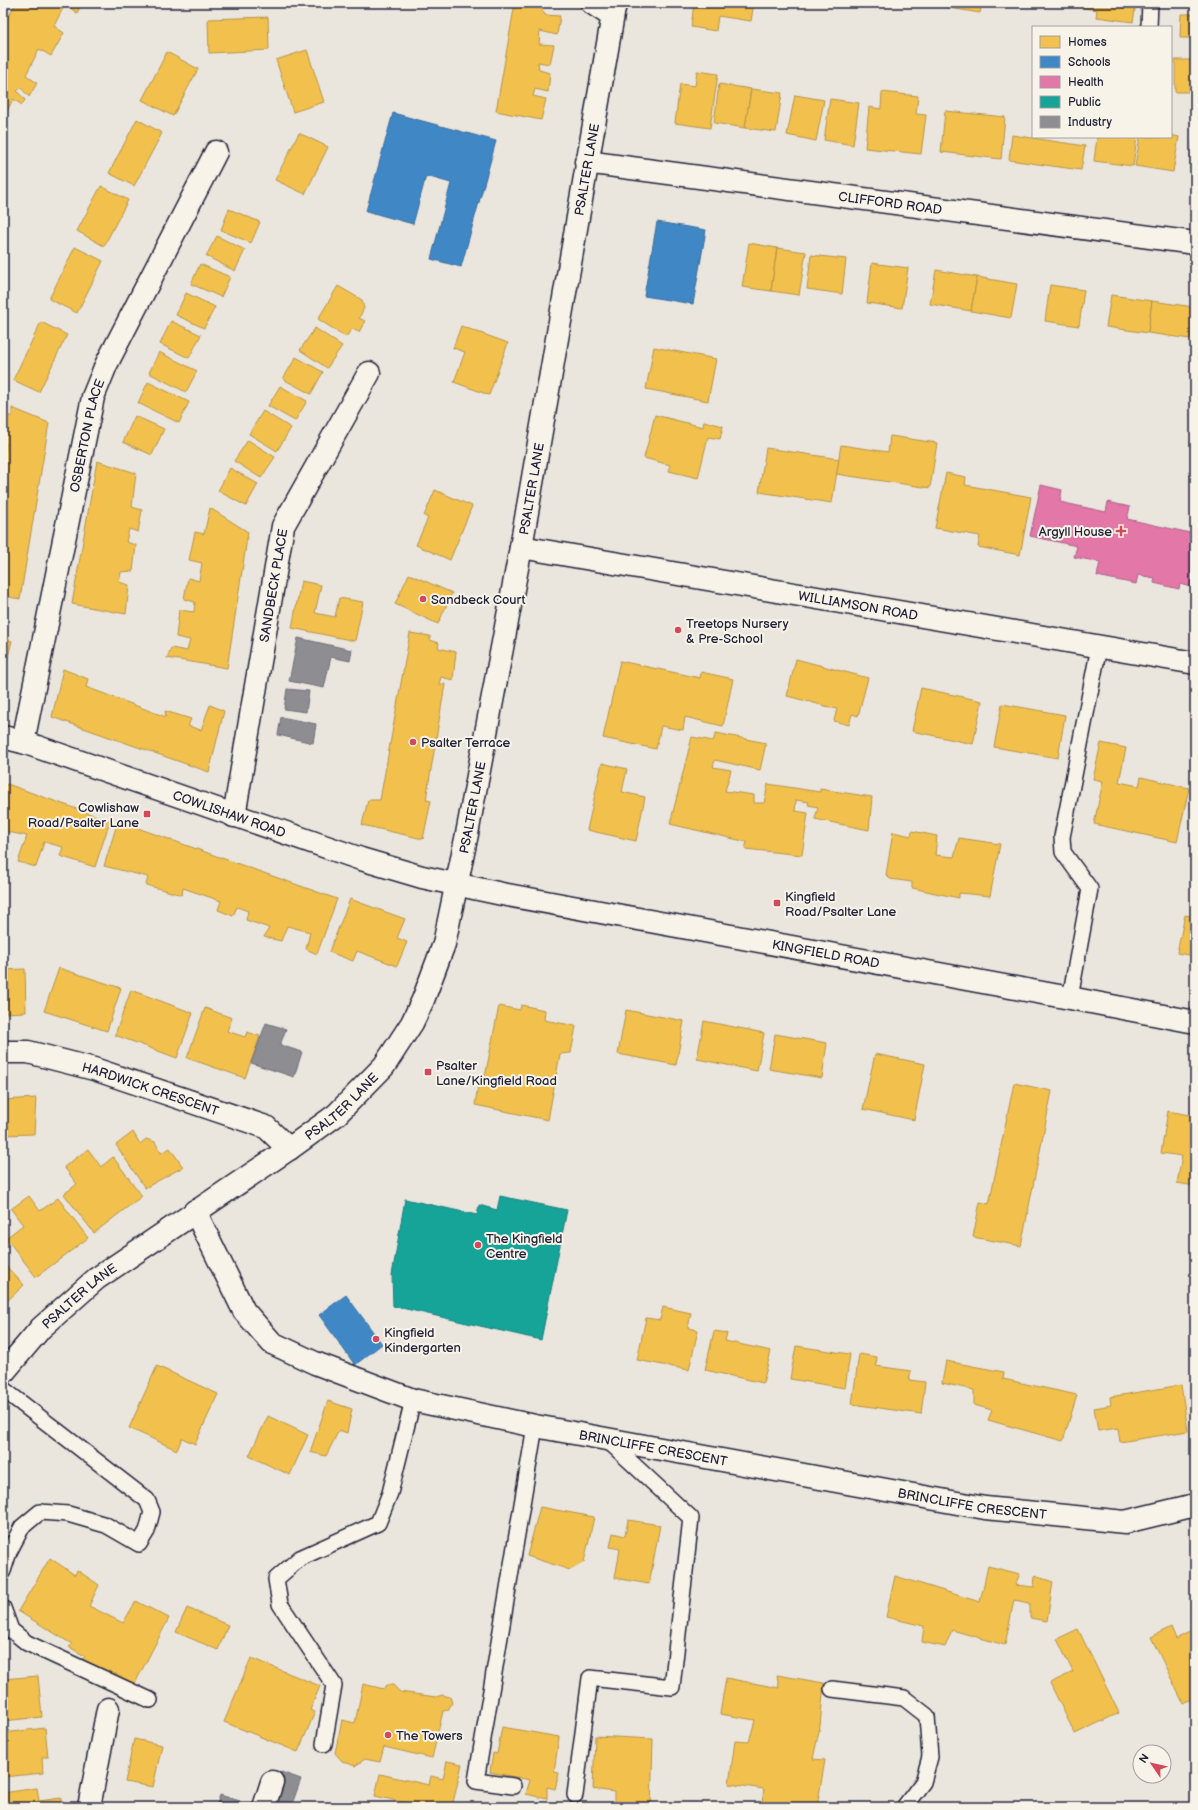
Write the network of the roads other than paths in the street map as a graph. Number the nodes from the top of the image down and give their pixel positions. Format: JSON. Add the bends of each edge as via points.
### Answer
{"nodes":[{"id":1,"x":592,"y":3,"type":"edge"},
{"id":2,"x":1150,"y":3,"type":"edge"},
{"id":3,"x":614,"y":10,"type":"edge"},
{"id":4,"x":1149,"y":26,"type":"edge"},
{"id":5,"x":216,"y":152,"type":"dead end"},
{"id":6,"x":586,"y":162,"type":"junction"},
{"id":7,"x":1195,"y":243,"type":"edge"},
{"id":8,"x":368,"y":374,"type":"dead end"},
{"id":9,"x":521,"y":547,"type":"junction"},
{"id":10,"x":1099,"y":647,"type":"junction"},
{"id":11,"x":1195,"y":663,"type":"edge"},
{"id":12,"x":13,"y":739,"type":"edge"},
{"id":13,"x":234,"y":816,"type":"junction"},
{"id":14,"x":457,"y":885,"type":"junction"},
{"id":15,"x":1070,"y":998,"type":"junction"},
{"id":16,"x":1195,"y":1022,"type":"edge"},
{"id":17,"x":3,"y":1052,"type":"edge"},
{"id":18,"x":289,"y":1149,"type":"junction"},
{"id":19,"x":195,"y":1211,"type":"junction"},
{"id":20,"x":3,"y":1373,"type":"edge"},
{"id":21,"x":3,"y":1389,"type":"edge"},
{"id":22,"x":412,"y":1400,"type":"junction"},
{"id":23,"x":535,"y":1426,"type":"junction"},
{"id":24,"x":603,"y":1437,"type":"junction"},
{"id":25,"x":1195,"y":1506,"type":"edge"},
{"id":26,"x":3,"y":1571,"type":"edge"},
{"id":27,"x":3,"y":1608,"type":"edge"},
{"id":28,"x":832,"y":1689,"type":"dead end"},
{"id":29,"x":150,"y":1700,"type":"dead end"},
{"id":30,"x":108,"y":1709,"type":"dead end"},
{"id":31,"x":324,"y":1744,"type":"dead end"},
{"id":32,"x":272,"y":1782,"type":"dead end"},
{"id":33,"x":513,"y":1786,"type":"dead end"},
{"id":34,"x":575,"y":1795,"type":"dead end"},
{"id":35,"x":89,"y":1807,"type":"edge"},
{"id":36,"x":264,"y":1807,"type":"edge"},
{"id":37,"x":904,"y":1807,"type":"edge"}],
"edges":[{"from":1,"to":3,"type":"street"},
{"from":2,"to":4,"type":"lane"},
{"from":3,"to":6,"type":"street","name":"PSALTER LANE"},
{"from":5,"to":12,"type":"street","name":"OSBERTON PLACE","via":[[106,365],[93,397]]},
{"from":6,"to":7,"type":"street","name":"CLIFFORD ROAD"},
{"from":6,"to":9,"type":"street","name":"PSALTER LANE"},
{"from":8,"to":13,"type":"street","name":"SANDBECK PLACE","via":[[282,526]]},
{"from":9,"to":10,"type":"street","name":"WILLIAMSON ROAD"},
{"from":9,"to":14,"type":"street","name":"PSALTER LANE"},
{"from":10,"to":11,"type":"street","name":"WILLIAMSON ROAD"},
{"from":10,"to":15,"type":"lane","via":[[1062,837],[1063,852],[1090,889]]},
{"from":12,"to":13,"type":"street","name":"COWLISHAW ROAD"},
{"from":13,"to":14,"type":"street","name":"COWLISHAW ROAD","via":[[409,874]]},
{"from":14,"to":15,"type":"street","name":"KINGFIELD ROAD"},
{"from":14,"to":18,"type":"street","name":"PSALTER LANE","via":[[437,966],[412,1023],[399,1045],[384,1066],[341,1110]]},
{"from":15,"to":16,"type":"street","name":"KINGFIELD ROAD"},
{"from":17,"to":18,"type":"street","name":"HARDWICK CRESCENT","via":[[28,1052],[94,1069],[266,1127]]},
{"from":18,"to":19,"type":"street","name":"PSALTER LANE"},
{"from":19,"to":20,"type":"street","name":"PSALTER LANE","via":[[96,1279],[41,1328]]},
{"from":19,"to":22,"type":"street","name":"BRINCLIFFE CRESCENT","via":[[244,1311],[272,1343],[314,1363]]},
{"from":21,"to":26,"type":"lane","via":[[147,1500],[152,1512],[147,1531],[139,1544],[106,1525],[68,1514],[40,1512],[22,1527],[8,1552]]},
{"from":22,"to":23,"type":"street","name":"BRINCLIFFE CRESCENT"},
{"from":22,"to":31,"type":"lane","via":[[390,1493],[378,1523],[300,1558],[276,1579],[280,1604],[334,1685]]},
{"from":23,"to":24,"type":"street","name":"BRINCLIFFE CRESCENT"},
{"from":23,"to":33,"type":"lane","via":[[476,1781]]},
{"from":24,"to":25,"type":"street","name":"BRINCLIFFE CRESCENT","via":[[985,1508],[1125,1522]]},
{"from":24,"to":34,"type":"lane","via":[[691,1518],[672,1686],[590,1678]]},
{"from":27,"to":29,"type":"lane","via":[[11,1630],[27,1643]]},
{"from":28,"to":37,"type":"lane","via":[[904,1698],[927,1716],[930,1757],[923,1782]]},
{"from":30,"to":35,"type":"street"},
{"from":32,"to":36,"type":"street"}]}
